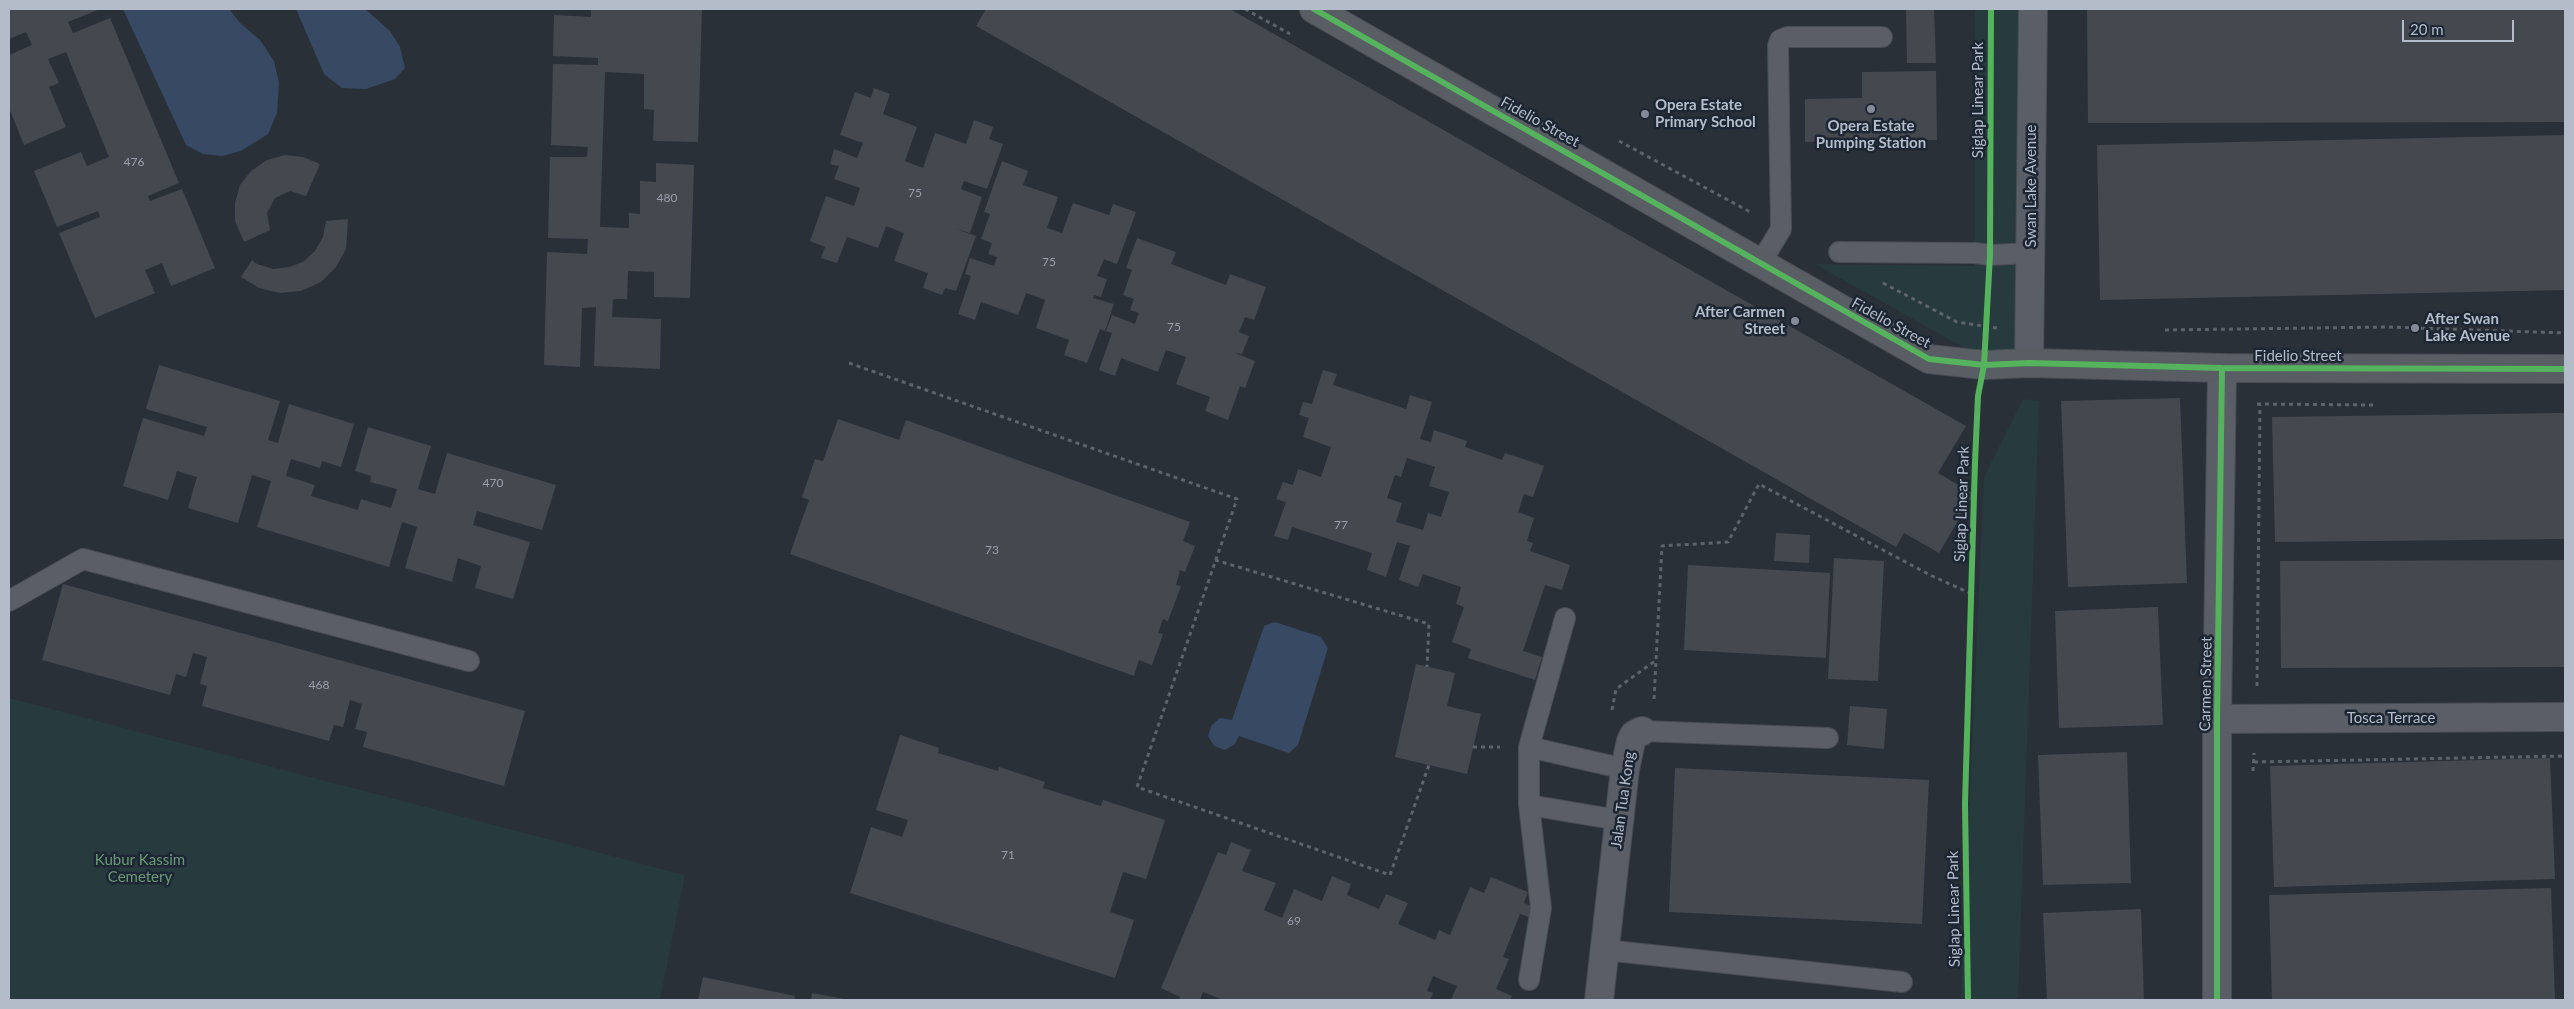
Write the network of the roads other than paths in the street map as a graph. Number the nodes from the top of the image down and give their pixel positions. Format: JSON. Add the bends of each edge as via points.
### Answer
{"nodes":[{"id":1,"x":1314,"y":9,"type":"edge"},
{"id":2,"x":2033,"y":9,"type":"edge"},
{"id":3,"x":1882,"y":37,"type":"dead end"},
{"id":4,"x":1839,"y":252,"type":"dead end"},
{"id":5,"x":2031,"y":254,"type":"junction"},
{"id":6,"x":1760,"y":264,"type":"junction"},
{"id":7,"x":2029,"y":363,"type":"junction"},
{"id":8,"x":2222,"y":368,"type":"junction"},
{"id":9,"x":2565,"y":369,"type":"edge"},
{"id":10,"x":9,"y":601,"type":"edge"},
{"id":11,"x":1565,"y":618,"type":"dead end"},
{"id":12,"x":469,"y":661,"type":"dead end"},
{"id":13,"x":2565,"y":717,"type":"edge"},
{"id":14,"x":2217,"y":719,"type":"junction"},
{"id":15,"x":1648,"y":731,"type":"joint"},
{"id":16,"x":1828,"y":738,"type":"dead end"},
{"id":17,"x":1529,"y":747,"type":"junction"},
{"id":18,"x":1625,"y":769,"type":"junction"},
{"id":19,"x":1530,"y":805,"type":"junction"},
{"id":20,"x":1618,"y":820,"type":"junction"},
{"id":21,"x":1605,"y":950,"type":"junction"},
{"id":22,"x":1529,"y":980,"type":"dead end"},
{"id":23,"x":1902,"y":982,"type":"dead end"},
{"id":24,"x":1599,"y":1000,"type":"edge"},
{"id":25,"x":2217,"y":1000,"type":"edge"}],
"edges":[{"from":1,"to":6,"type":"street","name":"Fidelio Street"},
{"from":2,"to":5,"type":"street","name":"Swan Lake Avenue"},
{"from":3,"to":6,"type":"lane","via":[[1787,36],[1780,40],[1781,230]]},
{"from":4,"to":5,"type":"lane"},
{"from":5,"to":7,"type":"street","name":"Swan Lake Avenue"},
{"from":6,"to":7,"type":"street","name":"Fidelio Street","via":[[1923,357],[1984,365]]},
{"from":7,"to":8,"type":"street","name":"Fidelio Street"},
{"from":8,"to":9,"type":"street","name":"Fidelio Street"},
{"from":8,"to":14,"type":"street","name":"Carmen Street"},
{"from":10,"to":12,"type":"lane","via":[[83,559]]},
{"from":11,"to":17,"type":"lane"},
{"from":13,"to":14,"type":"street","name":"Tosca Terrace"},
{"from":14,"to":25,"type":"street","name":"Carmen Street"},
{"from":15,"to":16,"type":"lane"},
{"from":15,"to":18,"type":"street","name":"Jalan Tua Kong","via":[[1634,735]]},
{"from":17,"to":18,"type":"lane"},
{"from":17,"to":19,"type":"lane"},
{"from":18,"to":20,"type":"street","name":"Jalan Tua Kong"},
{"from":19,"to":20,"type":"lane"},
{"from":19,"to":22,"type":"lane","via":[[1541,908]]},
{"from":20,"to":21,"type":"street","name":"Jalan Tua Kong"},
{"from":21,"to":23,"type":"lane"},
{"from":21,"to":24,"type":"street","name":"Jalan Tua Kong"}]}
